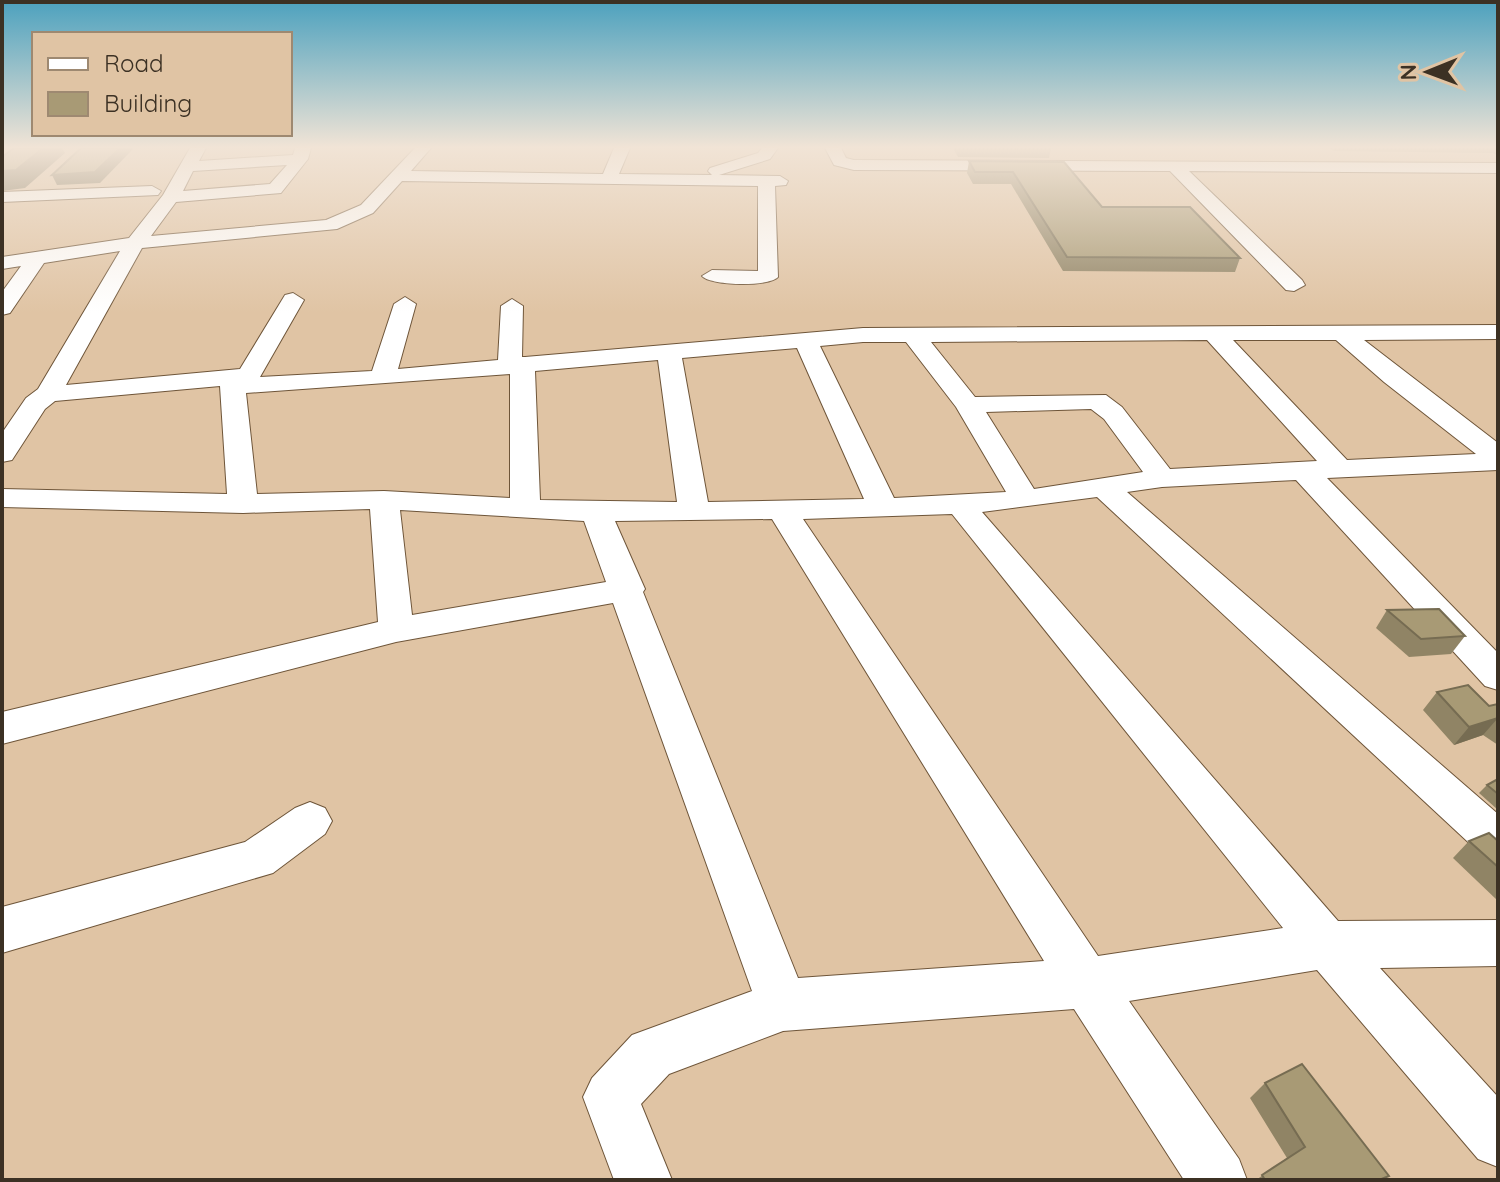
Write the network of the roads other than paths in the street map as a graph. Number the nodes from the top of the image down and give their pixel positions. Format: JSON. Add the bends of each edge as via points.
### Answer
{"nodes":[{"id":1,"x":143,"y":203,"type":"edge"},
{"id":2,"x":166,"y":203,"type":"edge"},
{"id":3,"x":372,"y":203,"type":"edge"},
{"id":4,"x":772,"y":203,"type":"edge"},
{"id":5,"x":1211,"y":203,"type":"edge"},
{"id":6,"x":135,"y":243,"type":"junction"},
{"id":7,"x":36,"y":259,"type":"junction"},
{"id":8,"x":2,"y":263,"type":"edge"},
{"id":9,"x":712,"y":276,"type":"dead end"},
{"id":10,"x":1294,"y":285,"type":"dead end"},
{"id":11,"x":293,"y":300,"type":"dead end"},
{"id":12,"x":405,"y":304,"type":"dead end"},
{"id":13,"x":512,"y":306,"type":"dead end"},
{"id":14,"x":2,"y":308,"type":"edge"},
{"id":15,"x":1212,"y":332,"type":"junction"},
{"id":16,"x":1341,"y":332,"type":"junction"},
{"id":17,"x":1498,"y":332,"type":"edge"},
{"id":18,"x":913,"y":335,"type":"junction"},
{"id":19,"x":805,"y":339,"type":"junction"},
{"id":20,"x":669,"y":353,"type":"junction"},
{"id":21,"x":516,"y":364,"type":"junction"},
{"id":22,"x":383,"y":377,"type":"junction"},
{"id":23,"x":240,"y":381,"type":"junction"},
{"id":24,"x":41,"y":399,"type":"junction"},
{"id":25,"x":968,"y":405,"type":"junction"},
{"id":26,"x":2,"y":408,"type":"edge"},
{"id":27,"x":2,"y":454,"type":"edge"},
{"id":28,"x":1498,"y":459,"type":"edge"},
{"id":29,"x":1340,"y":469,"type":"junction"},
{"id":30,"x":1304,"y":471,"type":"junction"},
{"id":31,"x":1162,"y":478,"type":"junction"},
{"id":32,"x":1102,"y":486,"type":"junction"},
{"id":33,"x":2,"y":498,"type":"edge"},
{"id":34,"x":1025,"y":499,"type":"junction"},
{"id":35,"x":384,"y":500,"type":"junction"},
{"id":36,"x":243,"y":504,"type":"junction"},
{"id":37,"x":960,"y":505,"type":"junction"},
{"id":38,"x":883,"y":506,"type":"junction"},
{"id":39,"x":525,"y":510,"type":"junction"},
{"id":40,"x":782,"y":510,"type":"junction"},
{"id":41,"x":694,"y":511,"type":"junction"},
{"id":42,"x":596,"y":512,"type":"junction"},
{"id":43,"x":628,"y":589,"type":"junction"},
{"id":44,"x":396,"y":630,"type":"junction"},
{"id":45,"x":1498,"y":676,"type":"edge"},
{"id":46,"x":2,"y":728,"type":"edge"},
{"id":47,"x":310,"y":821,"type":"dead end"},
{"id":48,"x":1498,"y":841,"type":"edge"},
{"id":49,"x":2,"y":930,"type":"edge"},
{"id":50,"x":1498,"y":943,"type":"edge"},
{"id":51,"x":1327,"y":945,"type":"junction"},
{"id":52,"x":1086,"y":983,"type":"junction"},
{"id":53,"x":783,"y":1005,"type":"junction"},
{"id":54,"x":1498,"y":1139,"type":"edge"},
{"id":55,"x":643,"y":1180,"type":"edge"},
{"id":56,"x":1218,"y":1180,"type":"edge"}],
"edges":[{"from":1,"to":6,"type":"street","via":[[125,230]]},
{"from":2,"to":6,"type":"street"},
{"from":3,"to":6,"type":"street","via":[[330,225]]},
{"from":4,"to":9,"type":"street","via":[[768,277]]},
{"from":5,"to":10,"type":"street"},
{"from":6,"to":7,"type":"street"},
{"from":6,"to":24,"type":"street"},
{"from":7,"to":8,"type":"street"},
{"from":7,"to":14,"type":"street"},
{"from":11,"to":23,"type":"street"},
{"from":12,"to":22,"type":"street"},
{"from":13,"to":21,"type":"street"},
{"from":15,"to":16,"type":"street"},
{"from":15,"to":18,"type":"street"},
{"from":15,"to":29,"type":"street"},
{"from":16,"to":17,"type":"street"},
{"from":16,"to":28,"type":"street"},
{"from":18,"to":19,"type":"street"},
{"from":18,"to":25,"type":"street"},
{"from":19,"to":20,"type":"street"},
{"from":19,"to":38,"type":"street"},
{"from":20,"to":21,"type":"street"},
{"from":20,"to":41,"type":"street"},
{"from":21,"to":22,"type":"street"},
{"from":21,"to":39,"type":"street"},
{"from":22,"to":23,"type":"street"},
{"from":23,"to":24,"type":"street"},
{"from":23,"to":36,"type":"street"},
{"from":24,"to":26,"type":"street"},
{"from":24,"to":27,"type":"street"},
{"from":25,"to":31,"type":"street","via":[[1097,401],[1113,413]]},
{"from":25,"to":34,"type":"street"},
{"from":28,"to":29,"type":"street"},
{"from":29,"to":30,"type":"street"},
{"from":30,"to":31,"type":"street"},
{"from":30,"to":45,"type":"street"},
{"from":31,"to":32,"type":"street"},
{"from":32,"to":34,"type":"street"},
{"from":32,"to":48,"type":"street"},
{"from":33,"to":36,"type":"street"},
{"from":34,"to":37,"type":"street"},
{"from":35,"to":36,"type":"street"},
{"from":35,"to":39,"type":"street"},
{"from":35,"to":44,"type":"street"},
{"from":37,"to":38,"type":"street"},
{"from":37,"to":51,"type":"street"},
{"from":38,"to":40,"type":"street"},
{"from":39,"to":42,"type":"street"},
{"from":40,"to":41,"type":"street"},
{"from":40,"to":52,"type":"street"},
{"from":41,"to":42,"type":"street"},
{"from":42,"to":43,"type":"street"},
{"from":43,"to":44,"type":"street"},
{"from":43,"to":53,"type":"street"},
{"from":44,"to":46,"type":"street"},
{"from":47,"to":49,"type":"street","via":[[257,859]]},
{"from":50,"to":51,"type":"street"},
{"from":51,"to":52,"type":"street"},
{"from":51,"to":54,"type":"street"},
{"from":52,"to":53,"type":"street"},
{"from":52,"to":56,"type":"street"},
{"from":53,"to":55,"type":"street","via":[[651,1054],[611,1097]]}]}
